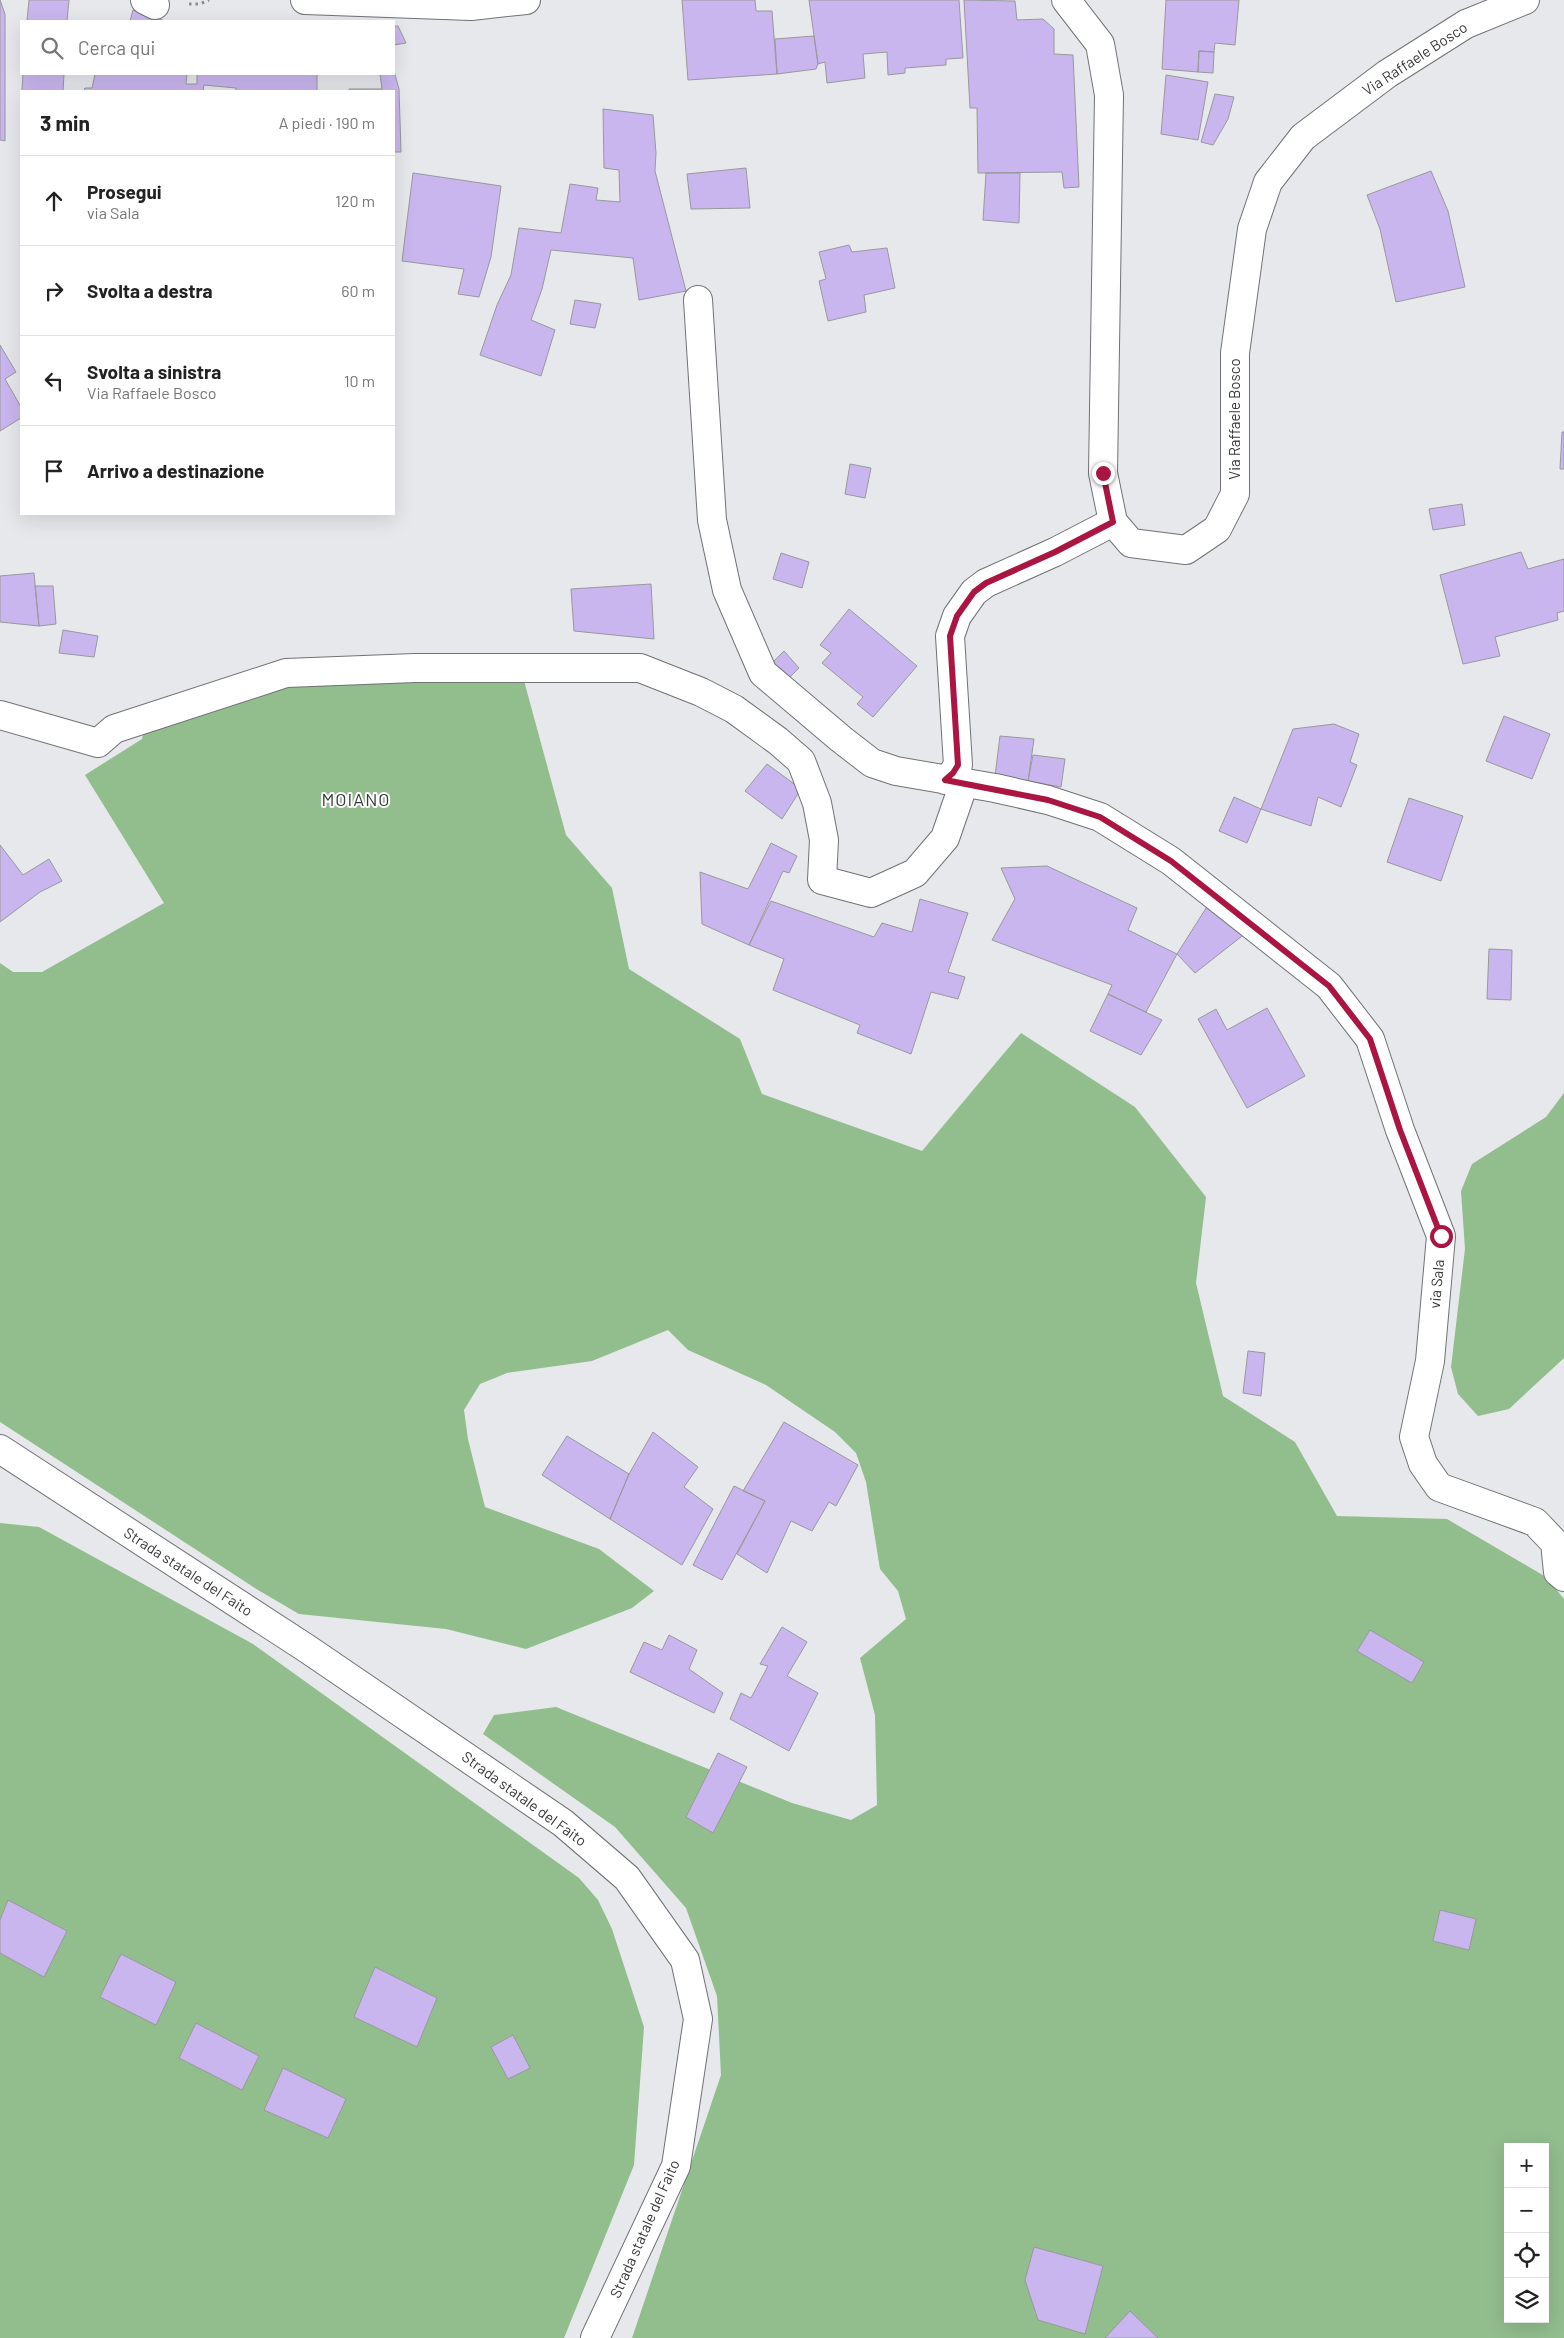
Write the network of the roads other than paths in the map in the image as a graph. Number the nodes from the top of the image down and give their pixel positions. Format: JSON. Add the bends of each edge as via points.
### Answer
{"nodes":[{"id":1,"x":305,"y":0,"type":"edge"},
{"id":2,"x":526,"y":0,"type":"edge"},
{"id":3,"x":1066,"y":0,"type":"edge"},
{"id":4,"x":1525,"y":0,"type":"edge"},
{"id":5,"x":698,"y":300,"type":"dead end"},
{"id":6,"x":1113,"y":522,"type":"junction"},
{"id":7,"x":0,"y":714,"type":"edge"},
{"id":8,"x":955,"y":781,"type":"junction"},
{"id":9,"x":0,"y":1449,"type":"edge"},
{"id":10,"x":1564,"y":1577,"type":"edge"},
{"id":11,"x":595,"y":2338,"type":"edge"}],
"edges":[{"from":1,"to":2,"type":"street","via":[[471,6]]},
{"from":3,"to":6,"type":"street","name":"Via Raffaele Bosco","via":[[1100,44],[1109,95],[1103,473]]},
{"from":4,"to":6,"type":"street","name":"Via Raffaele Bosco","via":[[1466,24],[1388,74],[1304,137],[1268,182],[1252,229],[1235,353],[1235,494],[1217,529],[1186,550],[1131,543]]},
{"from":5,"to":8,"type":"street","name":"via Sala","via":[[712,520],[727,590],[763,673],[841,740],[872,762],[896,772]]},
{"from":6,"to":8,"type":"street","via":[[986,583],[974,592],[957,616],[950,636],[958,765],[953,773]]},
{"from":7,"to":8,"type":"street","via":[[98,743],[114,730],[286,673],[415,668],[640,668],[734,709],[801,761],[817,803],[824,840],[822,880],[872,893],[915,873],[945,838]]},
{"from":8,"to":10,"type":"street","name":"via Sala","via":[[1048,800],[1100,817],[1171,861],[1329,986],[1370,1039],[1400,1130],[1441,1236],[1430,1361],[1414,1437],[1424,1464],[1439,1487],[1535,1522],[1555,1543],[1558,1572]]},
{"from":9,"to":11,"type":"street","name":"Strada statale del Faito","via":[[306,1648],[563,1824],[627,1878],[685,1960],[698,2019],[676,2166]]}]}
